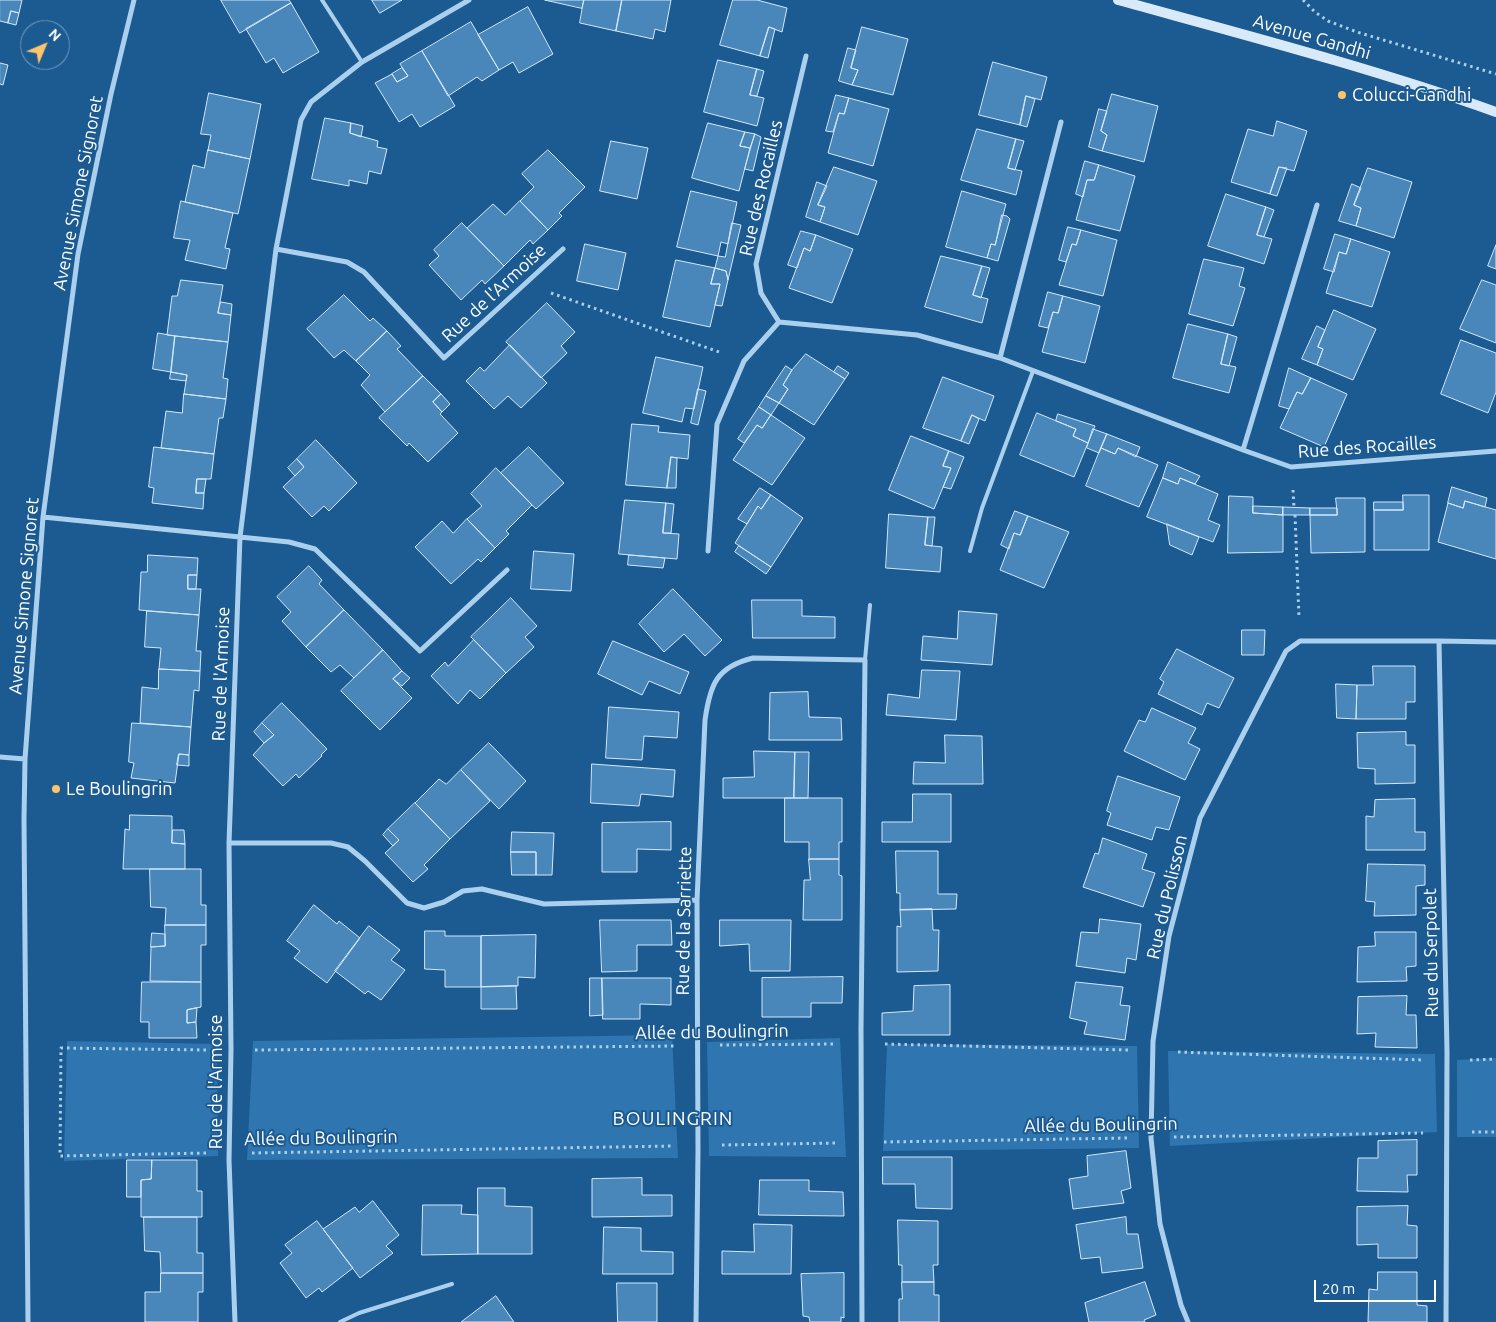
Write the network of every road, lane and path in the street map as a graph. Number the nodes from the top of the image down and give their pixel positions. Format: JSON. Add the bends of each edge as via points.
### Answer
{"nodes":[{"id":1,"x":134,"y":0,"type":"edge"},
{"id":2,"x":322,"y":0,"type":"edge"},
{"id":3,"x":469,"y":0,"type":"edge"},
{"id":4,"x":1118,"y":0,"type":"edge"},
{"id":5,"x":1303,"y":0,"type":"edge"},
{"id":6,"x":806,"y":56,"type":"dead end"},
{"id":7,"x":362,"y":62,"type":"junction"},
{"id":8,"x":1496,"y":74,"type":"edge"},
{"id":9,"x":1496,"y":112,"type":"edge"},
{"id":10,"x":1061,"y":122,"type":"dead end"},
{"id":11,"x":1317,"y":204,"type":"dead end"},
{"id":12,"x":276,"y":249,"type":"junction"},
{"id":13,"x":563,"y":249,"type":"dead end"},
{"id":14,"x":524,"y":284,"type":"junction"},
{"id":15,"x":778,"y":322,"type":"junction"},
{"id":16,"x":1000,"y":358,"type":"junction"},
{"id":17,"x":744,"y":361,"type":"junction"},
{"id":18,"x":1033,"y":371,"type":"junction"},
{"id":19,"x":1243,"y":450,"type":"junction"},
{"id":20,"x":1496,"y":451,"type":"edge"},
{"id":21,"x":1295,"y":515,"type":"dead end"},
{"id":22,"x":43,"y":517,"type":"junction"},
{"id":23,"x":240,"y":537,"type":"junction"},
{"id":24,"x":708,"y":551,"type":"dead end"},
{"id":25,"x":970,"y":551,"type":"dead end"},
{"id":26,"x":507,"y":570,"type":"dead end"},
{"id":27,"x":870,"y":605,"type":"dead end"},
{"id":28,"x":1439,"y":640,"type":"junction"},
{"id":29,"x":1300,"y":641,"type":"junction"},
{"id":30,"x":1496,"y":642,"type":"edge"},
{"id":31,"x":866,"y":660,"type":"junction"},
{"id":32,"x":0,"y":758,"type":"edge"},
{"id":33,"x":25,"y":760,"type":"junction"},
{"id":34,"x":229,"y":843,"type":"junction"},
{"id":35,"x":696,"y":900,"type":"junction"},
{"id":36,"x":861,"y":1044,"type":"junction"},
{"id":37,"x":697,"y":1046,"type":"junction"},
{"id":38,"x":231,"y":1050,"type":"junction"},
{"id":39,"x":1153,"y":1051,"type":"junction"},
{"id":40,"x":1496,"y":1059,"type":"edge"},
{"id":41,"x":1446,"y":1061,"type":"junction"},
{"id":42,"x":1496,"y":1132,"type":"edge"},
{"id":43,"x":1448,"y":1133,"type":"junction"},
{"id":44,"x":1151,"y":1138,"type":"junction"},
{"id":45,"x":875,"y":1142,"type":"dead end"},
{"id":46,"x":846,"y":1143,"type":"dead end"},
{"id":47,"x":698,"y":1145,"type":"junction"},
{"id":48,"x":230,"y":1153,"type":"junction"},
{"id":49,"x":452,"y":1284,"type":"dead end"},
{"id":50,"x":28,"y":1322,"type":"edge"},
{"id":51,"x":235,"y":1322,"type":"edge"},
{"id":52,"x":340,"y":1322,"type":"edge"},
{"id":53,"x":696,"y":1322,"type":"edge"},
{"id":54,"x":862,"y":1322,"type":"edge"},
{"id":55,"x":1188,"y":1322,"type":"edge"},
{"id":56,"x":1446,"y":1322,"type":"edge"}],
"edges":[{"from":1,"to":22,"type":"street","name":"Avenue Simone Signoret","via":[[78,254]]},
{"from":2,"to":7,"type":"lane"},
{"from":3,"to":7,"type":"street","name":"Rue de l'Armoise"},
{"from":4,"to":9,"type":"main road","name":"Avenue Gandhi","via":[[1335,59]]},
{"from":5,"to":8,"type":"path","via":[[1328,21],[1356,32]]},
{"from":6,"to":15,"type":"street","name":"Rue des Rocailles","via":[[756,264],[761,293]]},
{"from":7,"to":12,"type":"street","name":"Rue de l'Armoise","via":[[311,102],[301,120]]},
{"from":10,"to":16,"type":"street"},
{"from":11,"to":19,"type":"street"},
{"from":12,"to":14,"type":"street","name":"Rue de l'Armoise","via":[[347,262],[364,272],[444,358]]},
{"from":12,"to":23,"type":"street","name":"Rue de l'Armoise"},
{"from":13,"to":14,"type":"street","name":"Rue de l'Armoise"},
{"from":14,"to":17,"type":"path"},
{"from":15,"to":16,"type":"street","name":"Rue des Rocailles","via":[[917,335]]},
{"from":15,"to":17,"type":"street"},
{"from":16,"to":18,"type":"street","name":"Rue des Rocailles"},
{"from":17,"to":24,"type":"street","via":[[717,424]]},
{"from":18,"to":19,"type":"street","name":"Rue des Rocailles"},
{"from":18,"to":25,"type":"lane","via":[[982,508]]},
{"from":19,"to":20,"type":"street","name":"Rue des Rocailles","via":[[1291,467]]},
{"from":21,"to":29,"type":"path"},
{"from":22,"to":23,"type":"street"},
{"from":22,"to":33,"type":"street","name":"Avenue Simone Signoret"},
{"from":23,"to":26,"type":"street","via":[[289,542],[315,549],[420,650]]},
{"from":23,"to":34,"type":"street","name":"Rue de l'Armoise"},
{"from":27,"to":31,"type":"lane"},
{"from":28,"to":29,"type":"street"},
{"from":28,"to":30,"type":"street"},
{"from":28,"to":41,"type":"street","name":"Rue du Serpolet"},
{"from":29,"to":39,"type":"street","name":"Rue du Polisson","via":[[1286,651],[1200,818],[1169,936]]},
{"from":31,"to":35,"type":"street","name":"Rue de la Sarriette","via":[[753,658],[728,668],[716,680],[709,694],[705,720]]},
{"from":31,"to":36,"type":"street"},
{"from":32,"to":33,"type":"street"},
{"from":33,"to":50,"type":"street","name":"Avenue Simone Signoret"},
{"from":34,"to":35,"type":"street","via":[[332,843],[348,847],[407,903],[424,908],[463,891],[482,889],[544,904]]},
{"from":34,"to":38,"type":"street","name":"Rue de l'Armoise"},
{"from":35,"to":37,"type":"street","name":"Rue de la Sarriette"},
{"from":36,"to":37,"type":"path","name":"Allée du Boulingrin"},
{"from":36,"to":39,"type":"path","name":"Allée du Boulingrin"},
{"from":36,"to":54,"type":"street"},
{"from":37,"to":38,"type":"path","name":"Allée du Boulingrin"},
{"from":37,"to":47,"type":"street","name":"Rue de la Sarriette"},
{"from":38,"to":48,"type":"street","name":"Rue de l'Armoise"},
{"from":38,"to":48,"type":"path","name":"Allée du Boulingrin","via":[[62,1048],[60,1103],[60,1156]]},
{"from":39,"to":41,"type":"path","name":"Allée du Boulingrin"},
{"from":39,"to":44,"type":"street","name":"Rue du Polisson"},
{"from":40,"to":41,"type":"path","name":"Allée du Boulingrin"},
{"from":41,"to":43,"type":"street","name":"Rue du Serpolet"},
{"from":42,"to":43,"type":"path","name":"Allée du Boulingrin"},
{"from":43,"to":44,"type":"path","name":"Allée du Boulingrin"},
{"from":43,"to":56,"type":"street","name":"Rue du Serpolet"},
{"from":44,"to":45,"type":"path","name":"Allée du Boulingrin"},
{"from":44,"to":55,"type":"street","name":"Rue du Polisson","via":[[1160,1224]]},
{"from":46,"to":47,"type":"path","name":"Allée du Boulingrin"},
{"from":47,"to":48,"type":"path","name":"Allée du Boulingrin"},
{"from":47,"to":53,"type":"street","name":"Rue de la Sarriette"},
{"from":48,"to":51,"type":"street","name":"Rue de l'Armoise"},
{"from":49,"to":52,"type":"lane"}]}
